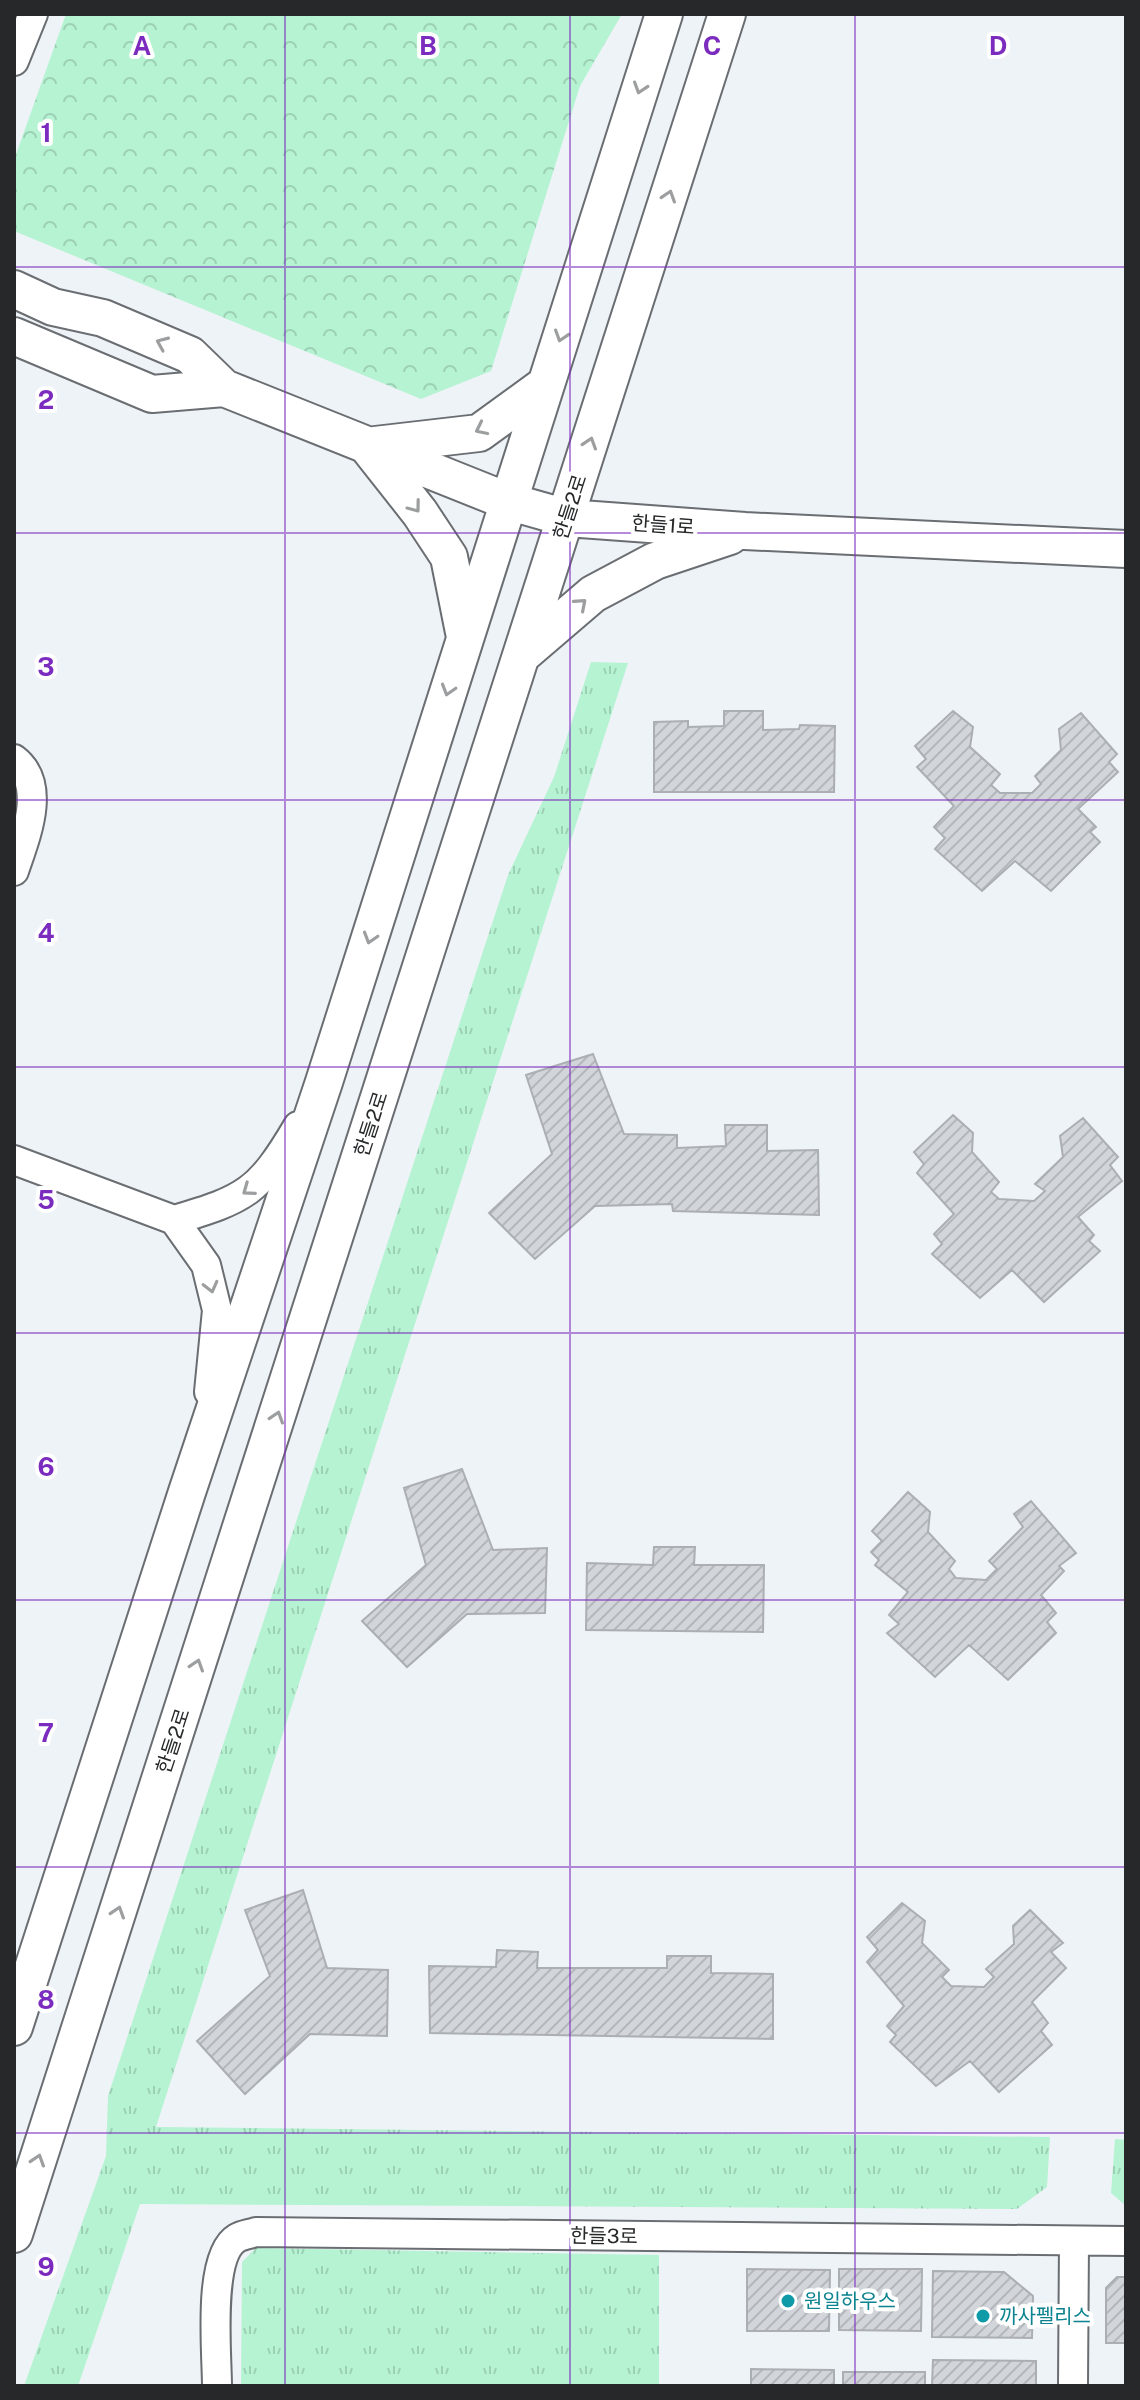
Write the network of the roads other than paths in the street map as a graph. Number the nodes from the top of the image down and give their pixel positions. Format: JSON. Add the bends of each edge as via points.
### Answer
{"nodes":[{"id":1,"x":33,"y":14,"type":"edge"},
{"id":2,"x":664,"y":14,"type":"edge"},
{"id":3,"x":727,"y":14,"type":"edge"},
{"id":4,"x":14,"y":61,"type":"edge"},
{"id":5,"x":14,"y":289,"type":"edge"},
{"id":6,"x":14,"y":336,"type":"edge"},
{"id":7,"x":545,"y":385,"type":"junction"},
{"id":8,"x":224,"y":388,"type":"junction"},
{"id":9,"x":367,"y":445,"type":"junction"},
{"id":10,"x":507,"y":501,"type":"junction"},
{"id":11,"x":567,"y":518,"type":"junction"},
{"id":12,"x":745,"y":531,"type":"junction"},
{"id":13,"x":1126,"y":549,"type":"edge"},
{"id":14,"x":465,"y":636,"type":"junction"},
{"id":15,"x":522,"y":655,"type":"junction"},
{"id":16,"x":14,"y":759,"type":"edge"},
{"id":17,"x":14,"y":871,"type":"edge"},
{"id":18,"x":324,"y":1082,"type":"junction"},
{"id":19,"x":14,"y":1160,"type":"edge"},
{"id":20,"x":174,"y":1220,"type":"junction"},
{"id":21,"x":187,"y":1492,"type":"junction"},
{"id":22,"x":14,"y":2027,"type":"edge"},
{"id":23,"x":14,"y":2234,"type":"edge"},
{"id":24,"x":1074,"y":2241,"type":"junction"},
{"id":25,"x":1126,"y":2241,"type":"edge"},
{"id":26,"x":217,"y":2386,"type":"edge"},
{"id":27,"x":1073,"y":2386,"type":"edge"}],
"edges":[{"from":1,"to":4,"type":"street"},
{"from":2,"to":7,"type":"street","one_way":true},
{"from":11,"to":3,"type":"street","name":"한들2로","one_way":true},
{"from":8,"to":5,"type":"street","name":"한들1로","one_way":true,"via":[[190,355],[103,318],[53,307]]},
{"from":6,"to":8,"type":"street","name":"한들1로","via":[[152,394]]},
{"from":7,"to":9,"type":"street","one_way":true,"via":[[479,433]]},
{"from":7,"to":10,"type":"street"},
{"from":8,"to":9,"type":"street","name":"한들1로"},
{"from":9,"to":10,"type":"street","name":"한들1로"},
{"from":9,"to":14,"type":"street","one_way":true,"via":[[449,557]]},
{"from":10,"to":11,"type":"street","name":"한들1로"},
{"from":10,"to":14,"type":"street"},
{"from":11,"to":12,"type":"street","name":"한들1로"},
{"from":11,"to":15,"type":"street","name":"한들2로"},
{"from":12,"to":13,"type":"street","name":"한들1로"},
{"from":15,"to":12,"type":"street","one_way":true,"via":[[593,594],[655,561]]},
{"from":14,"to":18,"type":"street","one_way":true},
{"from":23,"to":15,"type":"street","name":"한들2로","one_way":true},
{"from":16,"to":17,"type":"street","via":[[24,767],[31,791],[31,821]]},
{"from":18,"to":20,"type":"street","one_way":true,"via":[[274,1167],[247,1194]]},
{"from":18,"to":21,"type":"street"},
{"from":19,"to":20,"type":"street"},
{"from":20,"to":21,"type":"street","one_way":true,"via":[[206,1265],[217,1310],[211,1384]]},
{"from":21,"to":22,"type":"street"},
{"from":24,"to":25,"type":"street","name":"한들3로"},
{"from":24,"to":26,"type":"street","name":"한들3로","via":[[256,2232],[236,2239],[223,2256],[217,2284]]},
{"from":24,"to":27,"type":"street"}]}
